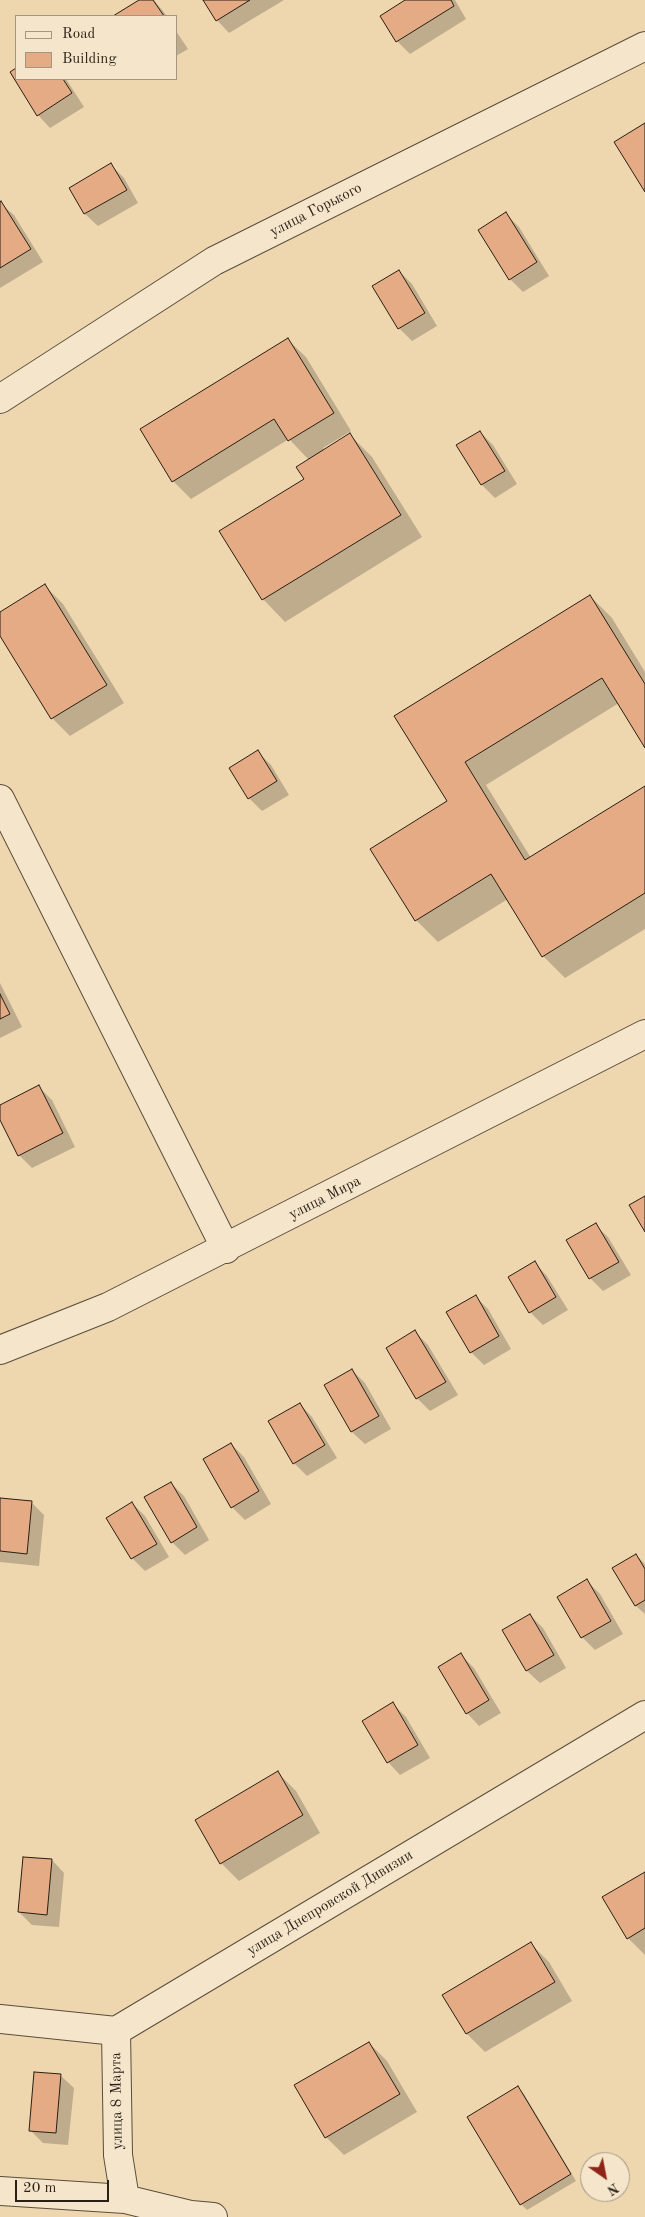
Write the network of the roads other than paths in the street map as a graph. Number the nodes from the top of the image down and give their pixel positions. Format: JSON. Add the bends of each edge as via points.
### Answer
{"nodes":[{"id":1,"x":645,"y":46,"type":"edge"},
{"id":2,"x":0,"y":399,"type":"edge"},
{"id":3,"x":0,"y":799,"type":"edge"},
{"id":4,"x":645,"y":1034,"type":"edge"},
{"id":5,"x":226,"y":1249,"type":"junction"},
{"id":6,"x":0,"y":1350,"type":"edge"},
{"id":7,"x":645,"y":1715,"type":"edge"},
{"id":8,"x":0,"y":2019,"type":"edge"},
{"id":9,"x":116,"y":2031,"type":"junction"},
{"id":10,"x":0,"y":2191,"type":"edge"},
{"id":11,"x":124,"y":2199,"type":"junction"},
{"id":12,"x":213,"y":2217,"type":"edge"}],
"edges":[{"from":1,"to":2,"type":"street","name":"улица Горького","via":[[214,261]]},
{"from":3,"to":5,"type":"street"},
{"from":4,"to":5,"type":"street","name":"улица Мира"},
{"from":5,"to":6,"type":"street","name":"улица Мира","via":[[108,1307]]},
{"from":7,"to":9,"type":"street","name":"улица Днепровской Дивизии"},
{"from":8,"to":9,"type":"street"},
{"from":9,"to":11,"type":"street","name":"улица 8 Марта","via":[[118,2155]]},
{"from":10,"to":11,"type":"street"},
{"from":11,"to":12,"type":"street"}]}
